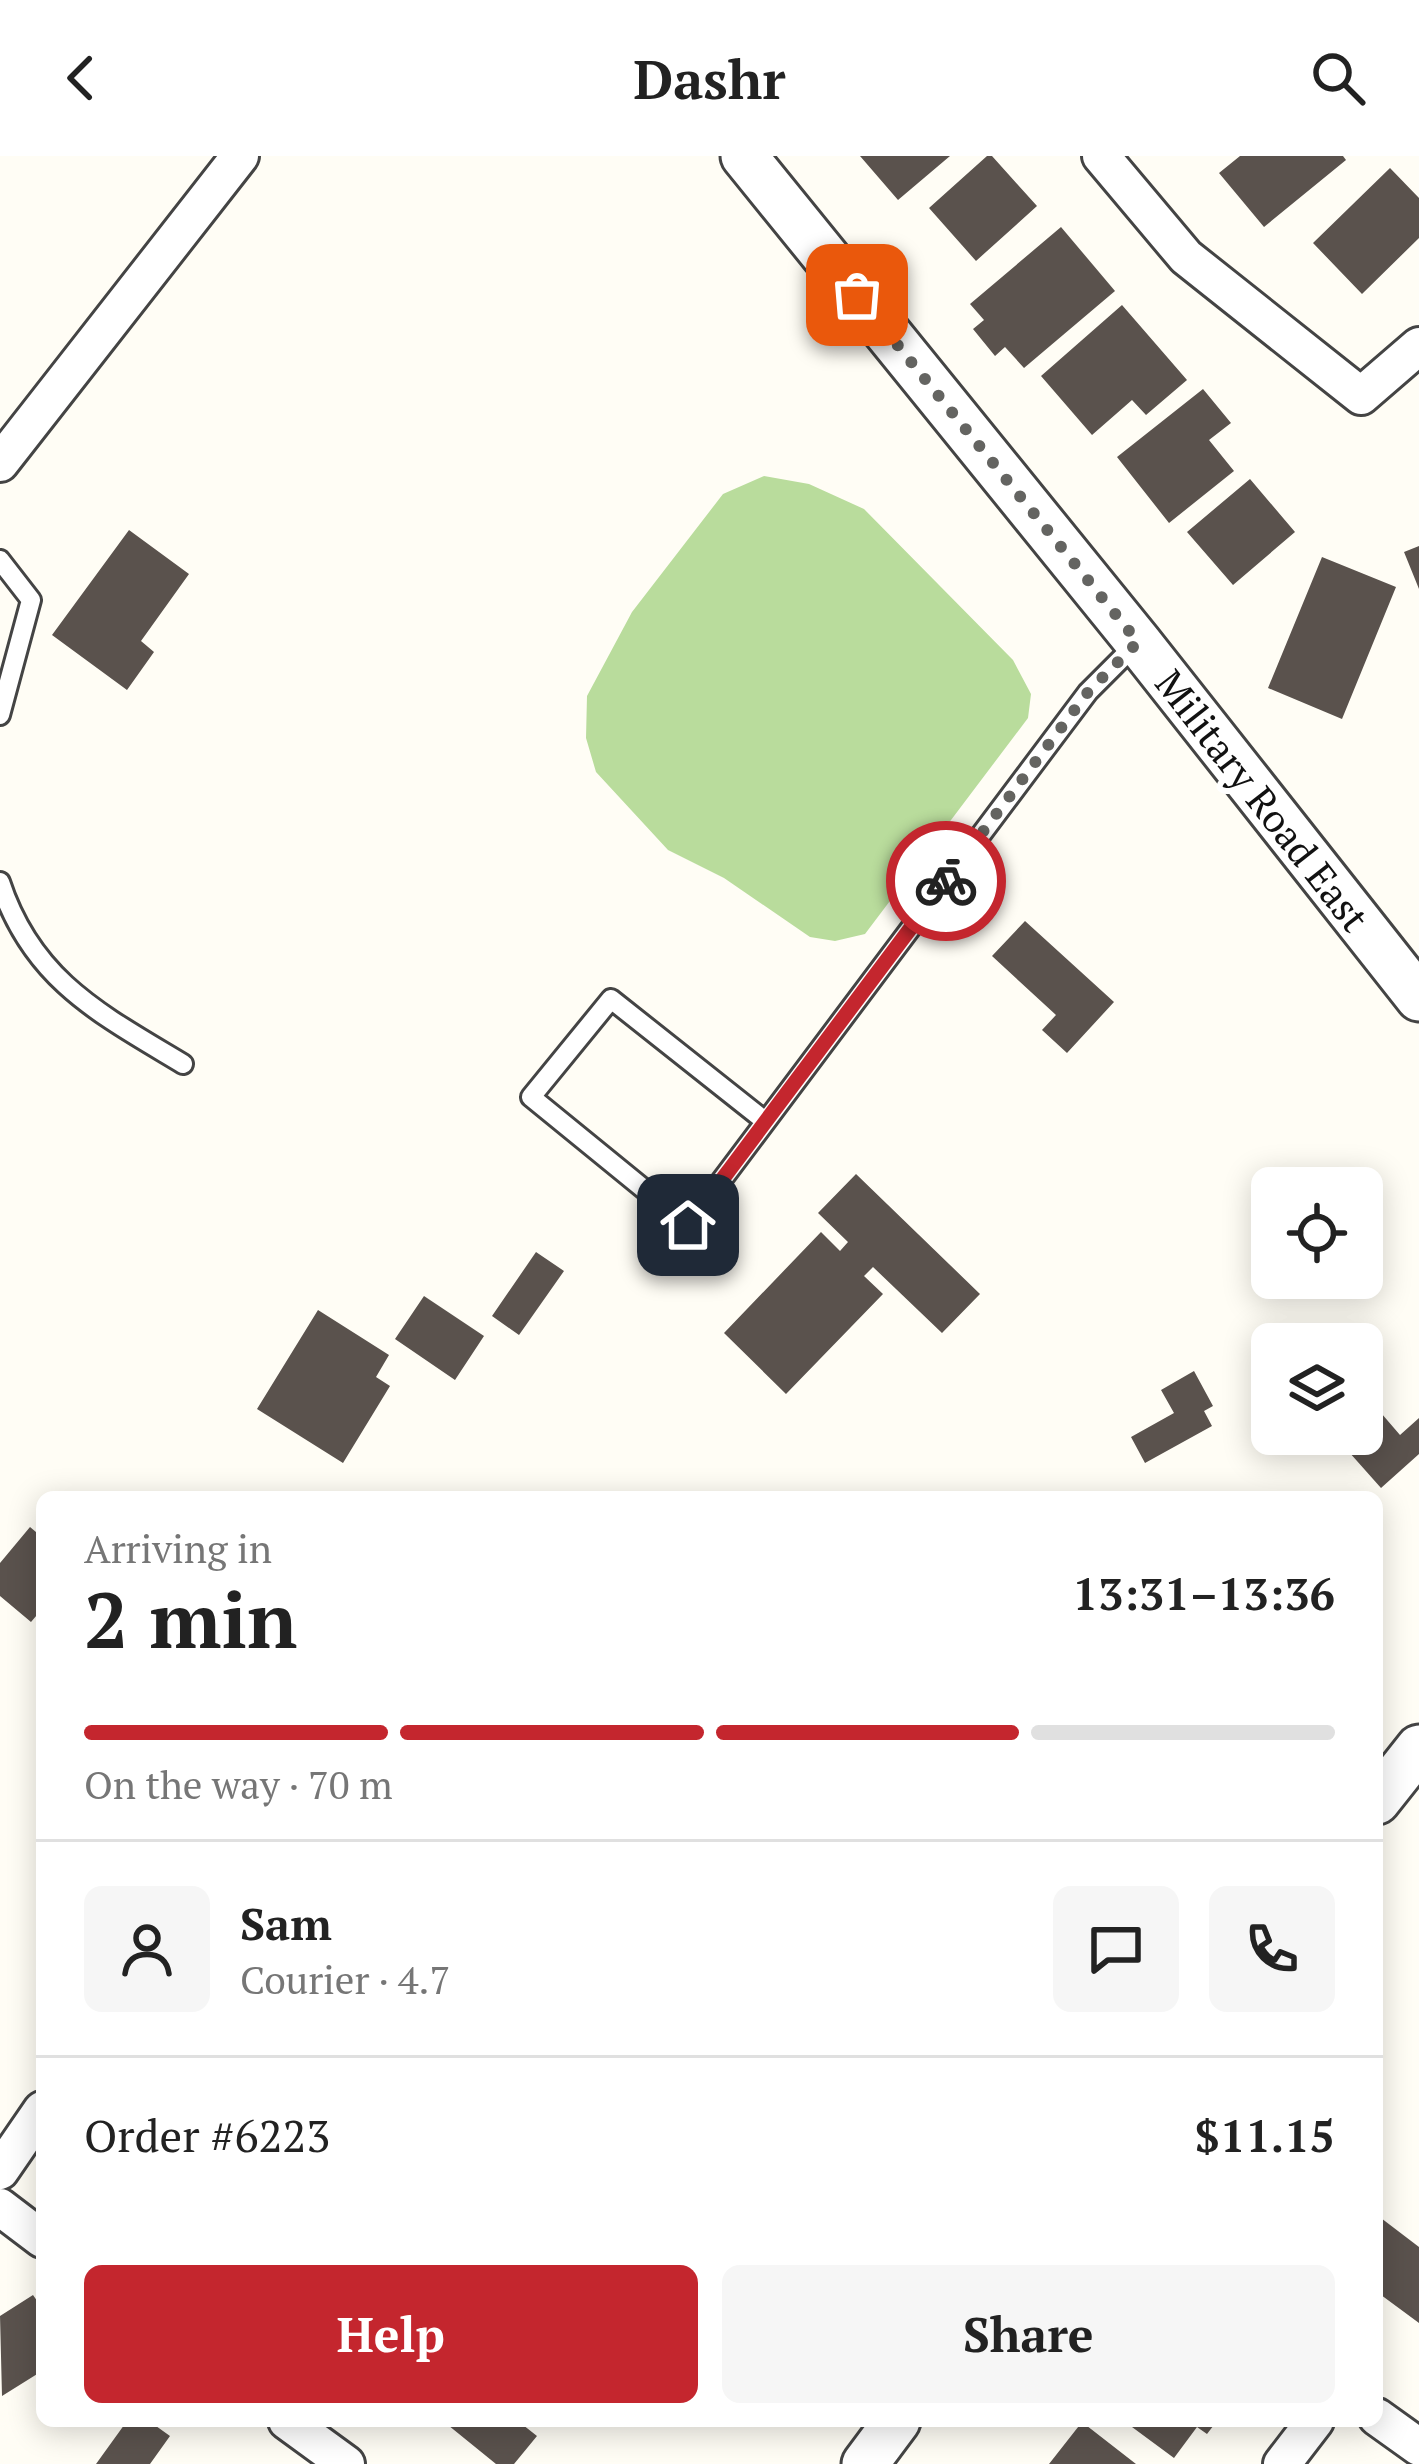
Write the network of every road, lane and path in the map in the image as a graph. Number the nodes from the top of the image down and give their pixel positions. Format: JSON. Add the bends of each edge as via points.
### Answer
{"nodes":[{"id":1,"x":240,"y":156,"type":"edge"},
{"id":2,"x":744,"y":156,"type":"edge"},
{"id":3,"x":1100,"y":156,"type":"edge"},
{"id":4,"x":1419,"y":346,"type":"edge"},
{"id":5,"x":0,"y":463,"type":"edge"},
{"id":6,"x":0,"y":560,"type":"edge"},
{"id":7,"x":1138,"y":642,"type":"junction"},
{"id":8,"x":0,"y":715,"type":"edge"},
{"id":9,"x":0,"y":882,"type":"edge"},
{"id":10,"x":1419,"y":998,"type":"edge"},
{"id":11,"x":183,"y":1064,"type":"dead end"},
{"id":12,"x":765,"y":1120,"type":"junction"},
{"id":13,"x":1419,"y":1748,"type":"edge"},
{"id":14,"x":1383,"y":1794,"type":"edge"},
{"id":15,"x":36,"y":2119,"type":"edge"},
{"id":16,"x":0,"y":2171,"type":"edge"},
{"id":17,"x":0,"y":2207,"type":"edge"},
{"id":18,"x":36,"y":2234,"type":"edge"},
{"id":19,"x":1383,"y":2421,"type":"edge"},
{"id":20,"x":295,"y":2427,"type":"edge"},
{"id":21,"x":893,"y":2427,"type":"edge"},
{"id":22,"x":1310,"y":2427,"type":"edge"},
{"id":23,"x":1419,"y":2447,"type":"edge"},
{"id":24,"x":346,"y":2464,"type":"edge"},
{"id":25,"x":865,"y":2464,"type":"edge"},
{"id":26,"x":1282,"y":2464,"type":"edge"}],
"edges":[{"from":1,"to":5,"type":"street"},
{"from":2,"to":7,"type":"street","name":"Military Road East"},
{"from":3,"to":4,"type":"street","via":[[1186,257],[1361,396]]},
{"from":6,"to":8,"type":"lane","via":[[31,600]]},
{"from":7,"to":10,"type":"street","name":"Military Road East"},
{"from":7,"to":12,"type":"lane","via":[[1088,692]]},
{"from":9,"to":11,"type":"lane","via":[[12,919],[48,972]]},
{"from":12,"to":12,"type":"lane","via":[[688,1225],[531,1097],[611,999]]},
{"from":13,"to":14,"type":"street"},
{"from":15,"to":16,"type":"street"},
{"from":17,"to":18,"type":"street"},
{"from":19,"to":23,"type":"street"},
{"from":20,"to":24,"type":"street"},
{"from":21,"to":25,"type":"street"},
{"from":22,"to":26,"type":"street"}]}
